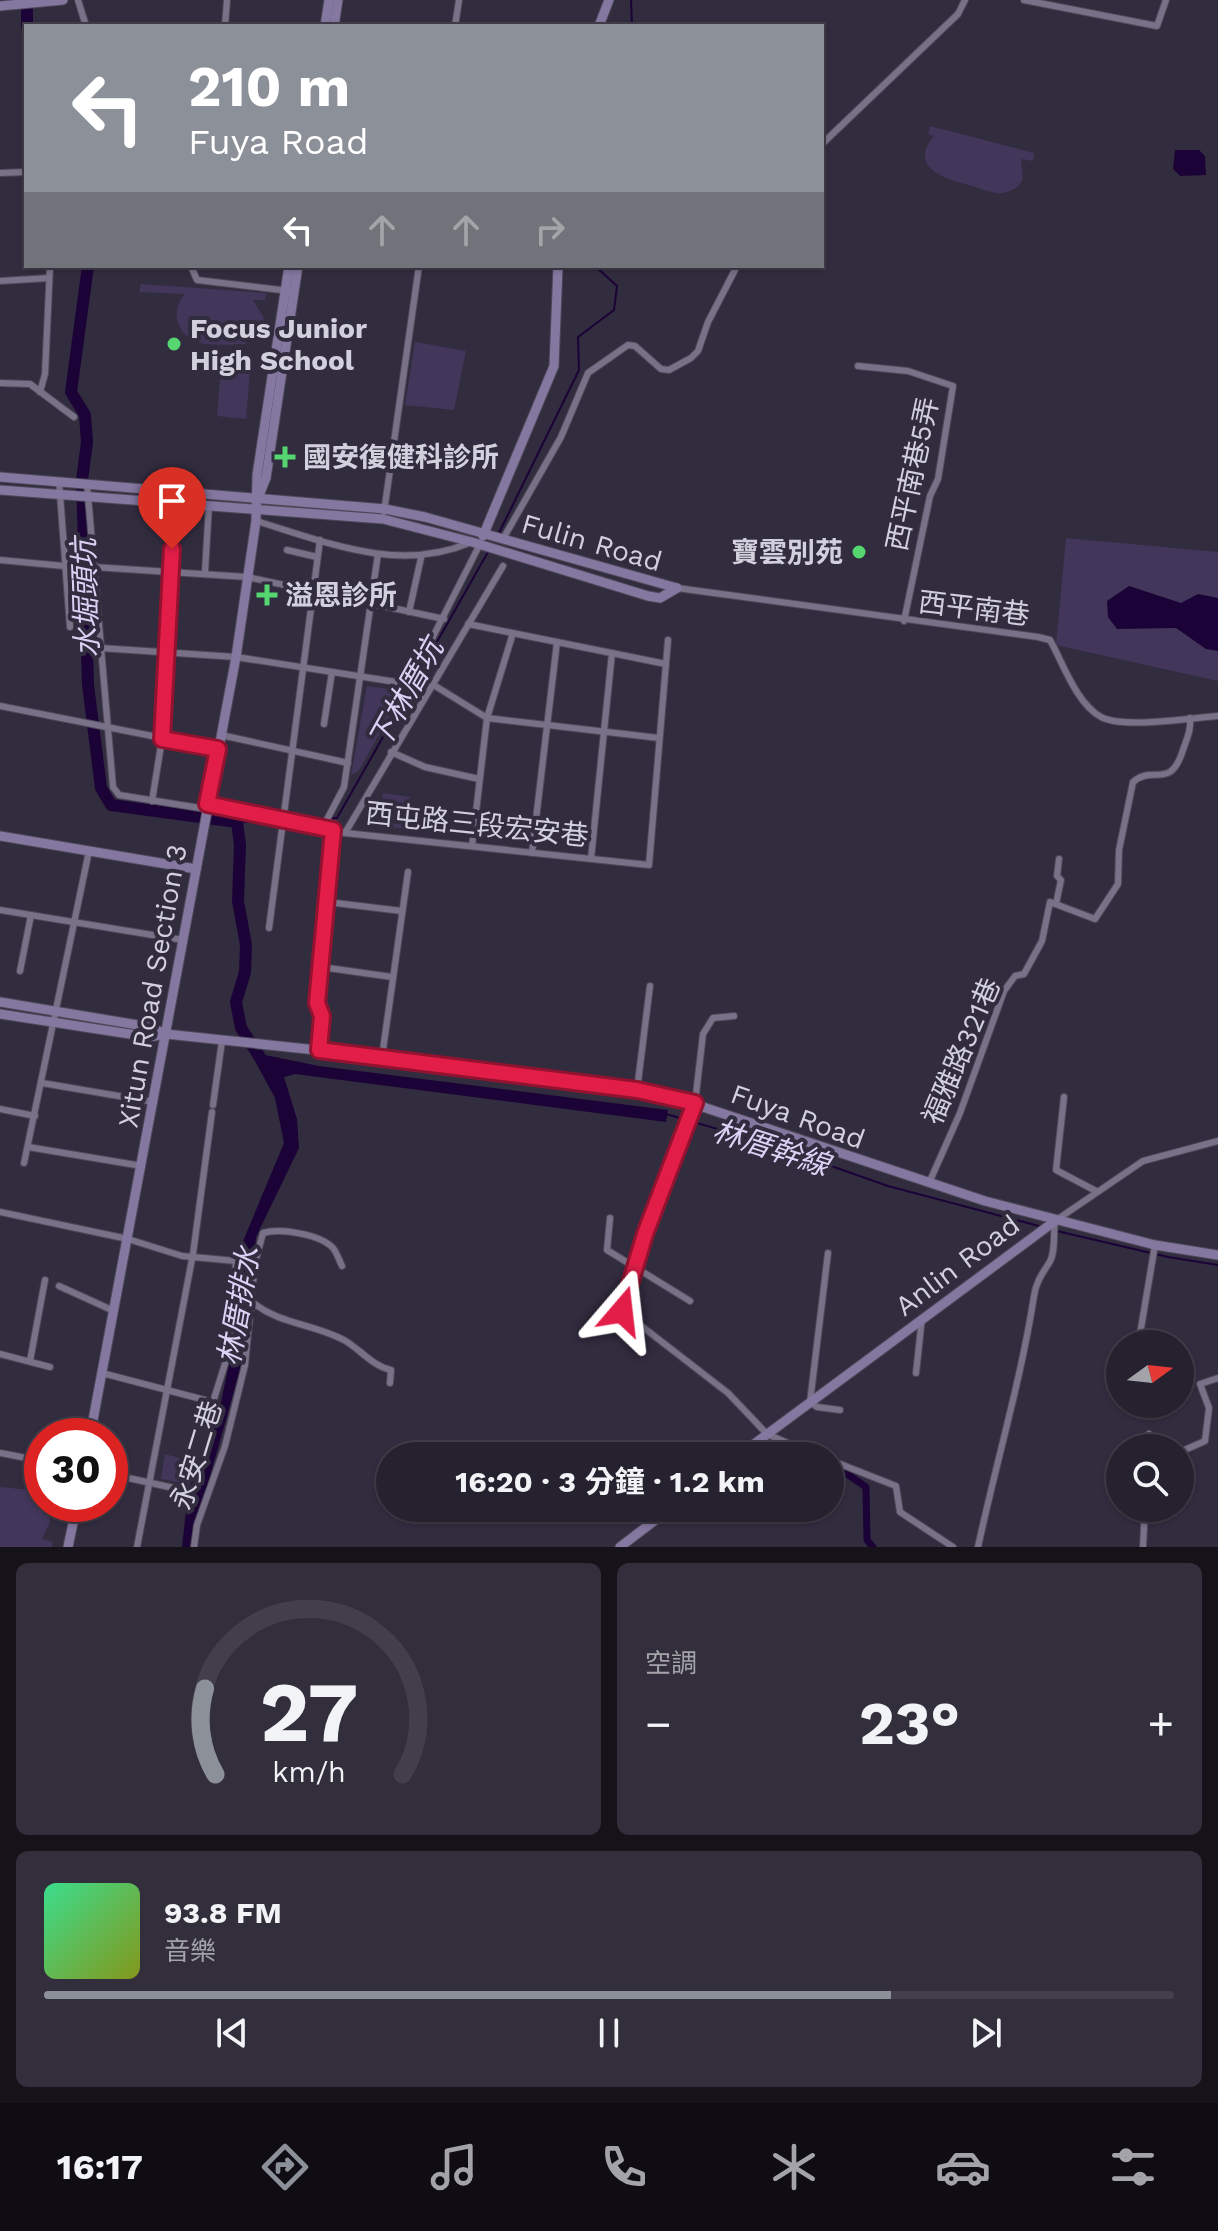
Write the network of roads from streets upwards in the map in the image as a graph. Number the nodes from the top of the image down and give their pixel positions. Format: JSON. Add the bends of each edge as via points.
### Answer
{"nodes":[{"id":1,"x":63,"y":0,"type":"edge"},
{"id":2,"x":78,"y":0,"type":"edge"},
{"id":3,"x":227,"y":0,"type":"edge"},
{"id":4,"x":329,"y":0,"type":"edge"},
{"id":5,"x":338,"y":0,"type":"edge"},
{"id":6,"x":459,"y":0,"type":"edge"},
{"id":7,"x":596,"y":0,"type":"edge"},
{"id":8,"x":965,"y":0,"type":"edge"},
{"id":9,"x":1024,"y":0,"type":"edge"},
{"id":10,"x":1166,"y":0,"type":"edge"},
{"id":11,"x":609,"y":1,"type":"edge"},
{"id":12,"x":4,"y":4,"type":"edge"},
{"id":13,"x":85,"y":24,"type":"edge"},
{"id":14,"x":225,"y":24,"type":"edge"},
{"id":15,"x":325,"y":24,"type":"edge"},
{"id":16,"x":334,"y":24,"type":"edge"},
{"id":17,"x":455,"y":24,"type":"edge"},
{"id":18,"x":600,"y":24,"type":"edge"},
{"id":19,"x":824,"y":142,"type":"edge"},
{"id":20,"x":24,"y":172,"type":"edge"},
{"id":21,"x":0,"y":173,"type":"edge"},
{"id":22,"x":50,"y":268,"type":"edge"},
{"id":23,"x":192,"y":268,"type":"edge"},
{"id":24,"x":289,"y":268,"type":"edge"},
{"id":25,"x":297,"y":268,"type":"edge"},
{"id":26,"x":419,"y":268,"type":"edge"},
{"id":27,"x":558,"y":268,"type":"edge"},
{"id":28,"x":736,"y":268,"type":"edge"},
{"id":29,"x":49,"y":278,"type":"junction"},
{"id":30,"x":0,"y":281,"type":"edge"},
{"id":31,"x":290,"y":291,"type":"junction"},
{"id":32,"x":858,"y":366,"type":"dead end"},
{"id":33,"x":0,"y":383,"type":"edge"},
{"id":34,"x":40,"y":392,"type":"junction"},
{"id":35,"x":74,"y":417,"type":"dead end"},
{"id":36,"x":0,"y":477,"type":"edge"},
{"id":37,"x":59,"y":481,"type":"junction"},
{"id":38,"x":82,"y":483,"type":"junction"},
{"id":39,"x":0,"y":490,"type":"edge"},
{"id":40,"x":60,"y":495,"type":"junction"},
{"id":41,"x":82,"y":495,"type":"junction"},
{"id":42,"x":258,"y":496,"type":"junction"},
{"id":43,"x":175,"y":503,"type":"junction"},
{"id":44,"x":209,"y":505,"type":"junction"},
{"id":45,"x":257,"y":508,"type":"junction"},
{"id":46,"x":384,"y":514,"type":"junction"},
{"id":47,"x":256,"y":521,"type":"junction"},
{"id":48,"x":495,"y":537,"type":"junction"},
{"id":49,"x":320,"y":540,"type":"junction"},
{"id":50,"x":484,"y":546,"type":"junction"},
{"id":51,"x":287,"y":550,"type":"dead end"},
{"id":52,"x":378,"y":554,"type":"junction"},
{"id":53,"x":317,"y":557,"type":"junction"},
{"id":54,"x":421,"y":558,"type":"junction"},
{"id":55,"x":0,"y":560,"type":"edge"},
{"id":56,"x":64,"y":566,"type":"junction"},
{"id":57,"x":503,"y":566,"type":"dead end"},
{"id":58,"x":93,"y":567,"type":"junction"},
{"id":59,"x":171,"y":572,"type":"junction"},
{"id":60,"x":205,"y":572,"type":"junction"},
{"id":61,"x":247,"y":577,"type":"junction"},
{"id":62,"x":677,"y":588,"type":"junction"},
{"id":63,"x":313,"y":591,"type":"junction"},
{"id":64,"x":372,"y":603,"type":"junction"},
{"id":65,"x":409,"y":612,"type":"junction"},
{"id":66,"x":444,"y":619,"type":"junction"},
{"id":67,"x":904,"y":621,"type":"junction"},
{"id":68,"x":468,"y":624,"type":"junction"},
{"id":69,"x":70,"y":627,"type":"dead end"},
{"id":70,"x":513,"y":633,"type":"junction"},
{"id":71,"x":668,"y":640,"type":"dead end"},
{"id":72,"x":557,"y":642,"type":"junction"},
{"id":73,"x":100,"y":648,"type":"junction"},
{"id":74,"x":165,"y":653,"type":"junction"},
{"id":75,"x":612,"y":653,"type":"junction"},
{"id":76,"x":236,"y":657,"type":"junction"},
{"id":77,"x":666,"y":664,"type":"junction"},
{"id":78,"x":301,"y":668,"type":"junction"},
{"id":79,"x":332,"y":672,"type":"junction"},
{"id":80,"x":362,"y":677,"type":"junction"},
{"id":81,"x":432,"y":684,"type":"junction"},
{"id":82,"x":0,"y":706,"type":"edge"},
{"id":83,"x":1218,"y":716,"type":"edge"},
{"id":84,"x":487,"y":718,"type":"junction"},
{"id":85,"x":1190,"y":718,"type":"junction"},
{"id":86,"x":324,"y":724,"type":"dead end"},
{"id":87,"x":547,"y":725,"type":"junction"},
{"id":88,"x":106,"y":730,"type":"junction"},
{"id":89,"x":604,"y":731,"type":"junction"},
{"id":90,"x":221,"y":735,"type":"junction"},
{"id":91,"x":659,"y":738,"type":"junction"},
{"id":92,"x":162,"y":739,"type":"junction"},
{"id":93,"x":218,"y":749,"type":"junction"},
{"id":94,"x":290,"y":750,"type":"junction"},
{"id":95,"x":391,"y":752,"type":"junction"},
{"id":96,"x":348,"y":763,"type":"junction"},
{"id":97,"x":479,"y":779,"type":"junction"},
{"id":98,"x":152,"y":801,"type":"junction"},
{"id":99,"x":206,"y":812,"type":"junction"},
{"id":100,"x":281,"y":820,"type":"junction"},
{"id":101,"x":323,"y":827,"type":"junction"},
{"id":102,"x":333,"y":830,"type":"junction"},
{"id":103,"x":345,"y":833,"type":"junction"},
{"id":104,"x":1,"y":839,"type":"edge"},
{"id":105,"x":472,"y":846,"type":"junction"},
{"id":106,"x":89,"y":851,"type":"junction"},
{"id":107,"x":532,"y":853,"type":"junction"},
{"id":108,"x":591,"y":859,"type":"junction"},
{"id":109,"x":1059,"y":859,"type":"dead end"},
{"id":110,"x":196,"y":869,"type":"junction"},
{"id":111,"x":408,"y":872,"type":"dead end"},
{"id":112,"x":327,"y":902,"type":"junction"},
{"id":113,"x":1056,"y":904,"type":"junction"},
{"id":114,"x":0,"y":910,"type":"edge"},
{"id":115,"x":402,"y":911,"type":"junction"},
{"id":116,"x":31,"y":915,"type":"junction"},
{"id":117,"x":76,"y":922,"type":"junction"},
{"id":118,"x":269,"y":928,"type":"dead end"},
{"id":119,"x":183,"y":940,"type":"junction"},
{"id":120,"x":321,"y":967,"type":"junction"},
{"id":121,"x":20,"y":971,"type":"dead end"},
{"id":122,"x":392,"y":977,"type":"junction"},
{"id":123,"x":650,"y":986,"type":"dead end"},
{"id":124,"x":0,"y":1002,"type":"edge"},
{"id":125,"x":0,"y":1014,"type":"edge"},
{"id":126,"x":734,"y":1016,"type":"dead end"},
{"id":127,"x":57,"y":1017,"type":"junction"},
{"id":128,"x":166,"y":1034,"type":"junction"},
{"id":129,"x":222,"y":1041,"type":"junction"},
{"id":130,"x":319,"y":1050,"type":"junction"},
{"id":131,"x":382,"y":1057,"type":"junction"},
{"id":132,"x":42,"y":1083,"type":"junction"},
{"id":133,"x":637,"y":1090,"type":"junction"},
{"id":134,"x":1064,"y":1097,"type":"dead end"},
{"id":135,"x":154,"y":1102,"type":"junction"},
{"id":136,"x":695,"y":1103,"type":"junction"},
{"id":137,"x":0,"y":1109,"type":"edge"},
{"id":138,"x":35,"y":1116,"type":"junction"},
{"id":139,"x":1218,"y":1141,"type":"edge"},
{"id":140,"x":28,"y":1147,"type":"junction"},
{"id":141,"x":24,"y":1163,"type":"dead end"},
{"id":142,"x":142,"y":1166,"type":"junction"},
{"id":143,"x":929,"y":1185,"type":"junction"},
{"id":144,"x":1096,"y":1191,"type":"junction"},
{"id":145,"x":0,"y":1212,"type":"edge"},
{"id":146,"x":610,"y":1218,"type":"dead end"},
{"id":147,"x":1053,"y":1226,"type":"junction"},
{"id":148,"x":263,"y":1233,"type":"junction"},
{"id":149,"x":308,"y":1234,"type":"dead end"},
{"id":150,"x":128,"y":1239,"type":"junction"},
{"id":151,"x":1155,"y":1247,"type":"junction"},
{"id":152,"x":828,"y":1253,"type":"dead end"},
{"id":153,"x":193,"y":1254,"type":"junction"},
{"id":154,"x":1218,"y":1255,"type":"edge"},
{"id":155,"x":636,"y":1265,"type":"junction"},
{"id":156,"x":342,"y":1266,"type":"dead end"},
{"id":157,"x":45,"y":1280,"type":"dead end"},
{"id":158,"x":59,"y":1286,"type":"dead end"},
{"id":159,"x":690,"y":1301,"type":"dead end"},
{"id":160,"x":252,"y":1302,"type":"junction"},
{"id":161,"x":114,"y":1311,"type":"junction"},
{"id":162,"x":922,"y":1318,"type":"junction"},
{"id":163,"x":1141,"y":1330,"type":"edge"},
{"id":164,"x":0,"y":1354,"type":"edge"},
{"id":165,"x":30,"y":1361,"type":"junction"},
{"id":166,"x":50,"y":1367,"type":"dead end"},
{"id":167,"x":102,"y":1373,"type":"junction"},
{"id":168,"x":916,"y":1373,"type":"dead end"},
{"id":169,"x":1218,"y":1378,"type":"edge"},
{"id":170,"x":390,"y":1383,"type":"dead end"},
{"id":171,"x":169,"y":1389,"type":"junction"},
{"id":172,"x":205,"y":1400,"type":"dead end"},
{"id":173,"x":213,"y":1402,"type":"dead end"},
{"id":174,"x":810,"y":1402,"type":"junction"},
{"id":175,"x":840,"y":1410,"type":"dead end"},
{"id":176,"x":93,"y":1418,"type":"edge"},
{"id":177,"x":767,"y":1434,"type":"junction"},
{"id":178,"x":756,"y":1442,"type":"edge"},
{"id":179,"x":785,"y":1442,"type":"edge"},
{"id":180,"x":1194,"y":1446,"type":"edge"},
{"id":181,"x":0,"y":1453,"type":"edge"},
{"id":182,"x":24,"y":1458,"type":"edge"},
{"id":183,"x":844,"y":1466,"type":"edge"},
{"id":184,"x":128,"y":1478,"type":"edge"},
{"id":185,"x":150,"y":1483,"type":"junction"},
{"id":186,"x":183,"y":1490,"type":"dead end"},
{"id":187,"x":73,"y":1522,"type":"edge"},
{"id":188,"x":653,"y":1522,"type":"edge"},
{"id":189,"x":1144,"y":1522,"type":"edge"},
{"id":190,"x":68,"y":1547,"type":"edge"},
{"id":191,"x":137,"y":1547,"type":"edge"},
{"id":192,"x":194,"y":1547,"type":"edge"},
{"id":193,"x":620,"y":1547,"type":"edge"},
{"id":194,"x":953,"y":1547,"type":"edge"},
{"id":195,"x":978,"y":1547,"type":"edge"},
{"id":196,"x":1143,"y":1547,"type":"edge"}],
"edges":[{"from":1,"to":12,"type":"street"},
{"from":2,"to":13,"type":"street"},
{"from":3,"to":14,"type":"street"},
{"from":4,"to":15,"type":"street"},
{"from":5,"to":16,"type":"street"},
{"from":6,"to":17,"type":"street"},
{"from":7,"to":11,"type":"street"},
{"from":8,"to":19,"type":"street","via":[[958,14]]},
{"from":9,"to":10,"type":"street","via":[[1157,26]]},
{"from":11,"to":18,"type":"street"},
{"from":20,"to":21,"type":"street"},
{"from":22,"to":29,"type":"street"},
{"from":23,"to":31,"type":"street","via":[[197,280]]},
{"from":24,"to":31,"type":"street","name":"Xitun Road Section 3"},
{"from":25,"to":31,"type":"street","name":"Xitun Road Section 3"},
{"from":26,"to":46,"type":"street"},
{"from":27,"to":48,"type":"street","via":[[554,366]]},
{"from":28,"to":48,"type":"street","via":[[691,358],[661,369],[628,345],[588,373],[561,437]]},
{"from":29,"to":30,"type":"street"},
{"from":29,"to":34,"type":"street"},
{"from":31,"to":42,"type":"street","name":"Xitun Road Section 3","via":[[257,475]]},
{"from":32,"to":67,"type":"street","name":"西平南巷5弄","via":[[908,371],[953,386],[938,479]]},
{"from":33,"to":34,"type":"street","via":[[30,384]]},
{"from":34,"to":35,"type":"street"},
{"from":36,"to":37,"type":"street","name":"Fulin Road"},
{"from":37,"to":38,"type":"street","name":"Fulin Road"},
{"from":37,"to":40,"type":"street"},
{"from":38,"to":41,"type":"street"},
{"from":38,"to":42,"type":"street","name":"Fulin Road"},
{"from":39,"to":40,"type":"street","name":"Fulin Road"},
{"from":40,"to":41,"type":"street","name":"Fulin Road"},
{"from":40,"to":56,"type":"street"},
{"from":41,"to":43,"type":"street","name":"Fulin Road"},
{"from":41,"to":58,"type":"street"},
{"from":42,"to":45,"type":"street","name":"Xitun Road Section 3"},
{"from":42,"to":46,"type":"street","name":"Fulin Road"},
{"from":43,"to":44,"type":"street","name":"Fulin Road"},
{"from":43,"to":59,"type":"street"},
{"from":44,"to":45,"type":"street","name":"Fulin Road"},
{"from":44,"to":60,"type":"street"},
{"from":45,"to":46,"type":"street","name":"Fulin Road"},
{"from":45,"to":47,"type":"street","name":"Xitun Road Section 3"},
{"from":46,"to":48,"type":"street","name":"Fulin Road"},
{"from":46,"to":50,"type":"street","name":"Fulin Road"},
{"from":47,"to":49,"type":"street"},
{"from":47,"to":61,"type":"street","name":"Xitun Road Section 3"},
{"from":48,"to":50,"type":"street"},
{"from":48,"to":62,"type":"street","name":"Fulin Road"},
{"from":49,"to":52,"type":"street"},
{"from":49,"to":53,"type":"street"},
{"from":50,"to":54,"type":"street"},
{"from":50,"to":62,"type":"street","name":"Fulin Road","via":[[648,596],[660,598]]},
{"from":50,"to":66,"type":"street"},
{"from":51,"to":53,"type":"street"},
{"from":52,"to":54,"type":"street"},
{"from":52,"to":64,"type":"street"},
{"from":53,"to":63,"type":"street"},
{"from":54,"to":65,"type":"street"},
{"from":55,"to":56,"type":"street"},
{"from":56,"to":69,"type":"street"},
{"from":57,"to":68,"type":"street"},
{"from":58,"to":59,"type":"street"},
{"from":58,"to":73,"type":"street"},
{"from":59,"to":60,"type":"street"},
{"from":59,"to":74,"type":"street"},
{"from":60,"to":61,"type":"street"},
{"from":61,"to":63,"type":"street"},
{"from":61,"to":76,"type":"street","name":"Xitun Road Section 3"},
{"from":62,"to":67,"type":"street","name":"西平南巷"},
{"from":63,"to":64,"type":"street"},
{"from":63,"to":78,"type":"street"},
{"from":64,"to":65,"type":"street"},
{"from":64,"to":80,"type":"street"},
{"from":65,"to":66,"type":"street"},
{"from":66,"to":80,"type":"street","via":[[409,684]]},
{"from":67,"to":85,"type":"street","name":"西平南巷","via":[[1050,640],[1082,698],[1100,716],[1116,721]]},
{"from":68,"to":70,"type":"street"},
{"from":68,"to":81,"type":"street"},
{"from":70,"to":72,"type":"street"},
{"from":70,"to":84,"type":"street"},
{"from":71,"to":77,"type":"street"},
{"from":72,"to":75,"type":"street"},
{"from":72,"to":87,"type":"street"},
{"from":73,"to":74,"type":"street"},
{"from":73,"to":88,"type":"street"},
{"from":74,"to":76,"type":"street"},
{"from":74,"to":92,"type":"street"},
{"from":75,"to":77,"type":"street"},
{"from":75,"to":89,"type":"street"},
{"from":76,"to":78,"type":"street"},
{"from":76,"to":90,"type":"street","name":"Xitun Road Section 3"},
{"from":77,"to":91,"type":"street"},
{"from":78,"to":79,"type":"street"},
{"from":78,"to":94,"type":"street"},
{"from":79,"to":80,"type":"street"},
{"from":79,"to":86,"type":"street"},
{"from":80,"to":96,"type":"street"},
{"from":81,"to":84,"type":"street"},
{"from":81,"to":95,"type":"street"},
{"from":82,"to":88,"type":"street"},
{"from":83,"to":85,"type":"street","name":"西平南巷"},
{"from":84,"to":87,"type":"street"},
{"from":84,"to":97,"type":"street"},
{"from":85,"to":113,"type":"street","via":[[1191,733],[1176,769],[1133,782],[1118,884],[1098,915],[1095,919]]},
{"from":87,"to":89,"type":"street"},
{"from":87,"to":107,"type":"street"},
{"from":88,"to":92,"type":"street"},
{"from":88,"to":98,"type":"street","name":"西屯路三段宏安巷","via":[[113,787],[119,795]]},
{"from":89,"to":91,"type":"street"},
{"from":89,"to":108,"type":"street"},
{"from":90,"to":93,"type":"street","name":"Xitun Road Section 3"},
{"from":90,"to":94,"type":"street"},
{"from":91,"to":108,"type":"street","name":"西屯路三段宏安巷","via":[[649,865]]},
{"from":92,"to":93,"type":"street"},
{"from":92,"to":98,"type":"street"},
{"from":93,"to":99,"type":"street","name":"Xitun Road Section 3"},
{"from":94,"to":96,"type":"street"},
{"from":94,"to":100,"type":"street"},
{"from":95,"to":97,"type":"street","via":[[425,767]]},
{"from":95,"to":103,"type":"street"},
{"from":96,"to":101,"type":"street","via":[[344,787]]},
{"from":97,"to":105,"type":"street"},
{"from":98,"to":99,"type":"street","name":"西屯路三段宏安巷"},
{"from":99,"to":100,"type":"street","name":"西屯路三段宏安巷"},
{"from":99,"to":110,"type":"street","name":"Xitun Road Section 3"},
{"from":100,"to":101,"type":"street","name":"西屯路三段宏安巷"},
{"from":100,"to":118,"type":"street"},
{"from":101,"to":102,"type":"street","name":"西屯路三段宏安巷"},
{"from":102,"to":103,"type":"street","name":"西屯路三段宏安巷"},
{"from":102,"to":112,"type":"street"},
{"from":103,"to":105,"type":"street","name":"西屯路三段宏安巷"},
{"from":104,"to":106,"type":"street"},
{"from":105,"to":107,"type":"street","name":"西屯路三段宏安巷"},
{"from":106,"to":110,"type":"street"},
{"from":106,"to":117,"type":"street"},
{"from":107,"to":108,"type":"street","name":"西屯路三段宏安巷"},
{"from":109,"to":113,"type":"street"},
{"from":110,"to":119,"type":"street","name":"Xitun Road Section 3"},
{"from":111,"to":115,"type":"street"},
{"from":112,"to":115,"type":"street"},
{"from":112,"to":120,"type":"street"},
{"from":113,"to":143,"type":"street","name":"福雅路321巷","via":[[1050,902],[1032,963],[1004,991]]},
{"from":114,"to":116,"type":"street"},
{"from":115,"to":122,"type":"street"},
{"from":116,"to":117,"type":"street"},
{"from":116,"to":121,"type":"street"},
{"from":117,"to":119,"type":"street"},
{"from":117,"to":127,"type":"street"},
{"from":119,"to":128,"type":"street","name":"Xitun Road Section 3"},
{"from":120,"to":122,"type":"street"},
{"from":120,"to":130,"type":"street"},
{"from":122,"to":131,"type":"street"},
{"from":123,"to":133,"type":"street"},
{"from":124,"to":127,"type":"street","name":"Fuya Road"},
{"from":125,"to":127,"type":"street","name":"Fuya Road"},
{"from":126,"to":136,"type":"street","via":[[713,1018],[704,1029]]},
{"from":127,"to":128,"type":"street","name":"Fuya Road","via":[[149,1037]]},
{"from":127,"to":132,"type":"street"},
{"from":128,"to":129,"type":"street","name":"Fuya Road"},
{"from":128,"to":135,"type":"street","name":"Xitun Road Section 3"},
{"from":129,"to":130,"type":"street","name":"Fuya Road"},
{"from":129,"to":153,"type":"street"},
{"from":130,"to":131,"type":"street","name":"Fuya Road"},
{"from":131,"to":133,"type":"street","name":"Fuya Road"},
{"from":132,"to":135,"type":"street"},
{"from":132,"to":138,"type":"street"},
{"from":133,"to":136,"type":"street","name":"Fuya Road"},
{"from":134,"to":144,"type":"street","via":[[1056,1170]]},
{"from":135,"to":142,"type":"street","name":"Xitun Road Section 3"},
{"from":136,"to":143,"type":"street","name":"Fuya Road"},
{"from":136,"to":155,"type":"street"},
{"from":137,"to":138,"type":"street"},
{"from":138,"to":140,"type":"street"},
{"from":139,"to":144,"type":"street","name":"Anlin Road","via":[[1143,1161]]},
{"from":140,"to":141,"type":"street"},
{"from":140,"to":142,"type":"street"},
{"from":142,"to":150,"type":"street","name":"Xitun Road Section 3"},
{"from":143,"to":147,"type":"street","name":"Fuya Road"},
{"from":144,"to":147,"type":"street","name":"Anlin Road"},
{"from":145,"to":150,"type":"street"},
{"from":146,"to":155,"type":"street","via":[[607,1250]]},
{"from":147,"to":151,"type":"street","name":"Fuya Road"},
{"from":147,"to":162,"type":"street","name":"Anlin Road","via":[[1039,1230]]},
{"from":147,"to":195,"type":"street","via":[[1049,1264],[1042,1269],[1033,1298],[1028,1342]]},
{"from":148,"to":149,"type":"street","via":[[270,1226]]},
{"from":148,"to":156,"type":"street","via":[[284,1231],[315,1238],[333,1248]]},
{"from":148,"to":160,"type":"street","name":"永安二巷"},
{"from":150,"to":153,"type":"street","via":[[182,1256]]},
{"from":150,"to":161,"type":"street","name":"Xitun Road Section 3"},
{"from":151,"to":154,"type":"street","name":"Fuya Road"},
{"from":151,"to":163,"type":"street"},
{"from":152,"to":174,"type":"street"},
{"from":153,"to":171,"type":"street"},
{"from":153,"to":173,"type":"street","via":[[236,1261],[229,1351]]},
{"from":155,"to":159,"type":"street"},
{"from":155,"to":177,"type":"street","via":[[622,1311],[728,1393]]},
{"from":157,"to":165,"type":"street"},
{"from":158,"to":161,"type":"street"},
{"from":160,"to":170,"type":"street","via":[[271,1317],[347,1342],[380,1368],[391,1370]]},
{"from":160,"to":192,"type":"street","name":"永安二巷","via":[[245,1365]]},
{"from":161,"to":167,"type":"street","name":"Xitun Road Section 3"},
{"from":162,"to":168,"type":"street"},
{"from":162,"to":174,"type":"street","name":"Anlin Road"},
{"from":164,"to":165,"type":"street"},
{"from":165,"to":166,"type":"street"},
{"from":167,"to":171,"type":"street"},
{"from":167,"to":176,"type":"street","name":"Xitun Road Section 3"},
{"from":169,"to":180,"type":"street","via":[[1200,1384],[1209,1408],[1205,1441]]},
{"from":171,"to":172,"type":"street"},
{"from":171,"to":185,"type":"street"},
{"from":174,"to":175,"type":"street"},
{"from":174,"to":177,"type":"street","name":"Anlin Road"},
{"from":177,"to":178,"type":"street","name":"Anlin Road"},
{"from":177,"to":179,"type":"street"},
{"from":181,"to":182,"type":"street"},
{"from":183,"to":194,"type":"street","via":[[896,1486],[900,1512]]},
{"from":184,"to":185,"type":"street"},
{"from":185,"to":186,"type":"street"},
{"from":185,"to":191,"type":"street"},
{"from":187,"to":190,"type":"street"},
{"from":188,"to":193,"type":"street"},
{"from":189,"to":196,"type":"street"}]}
